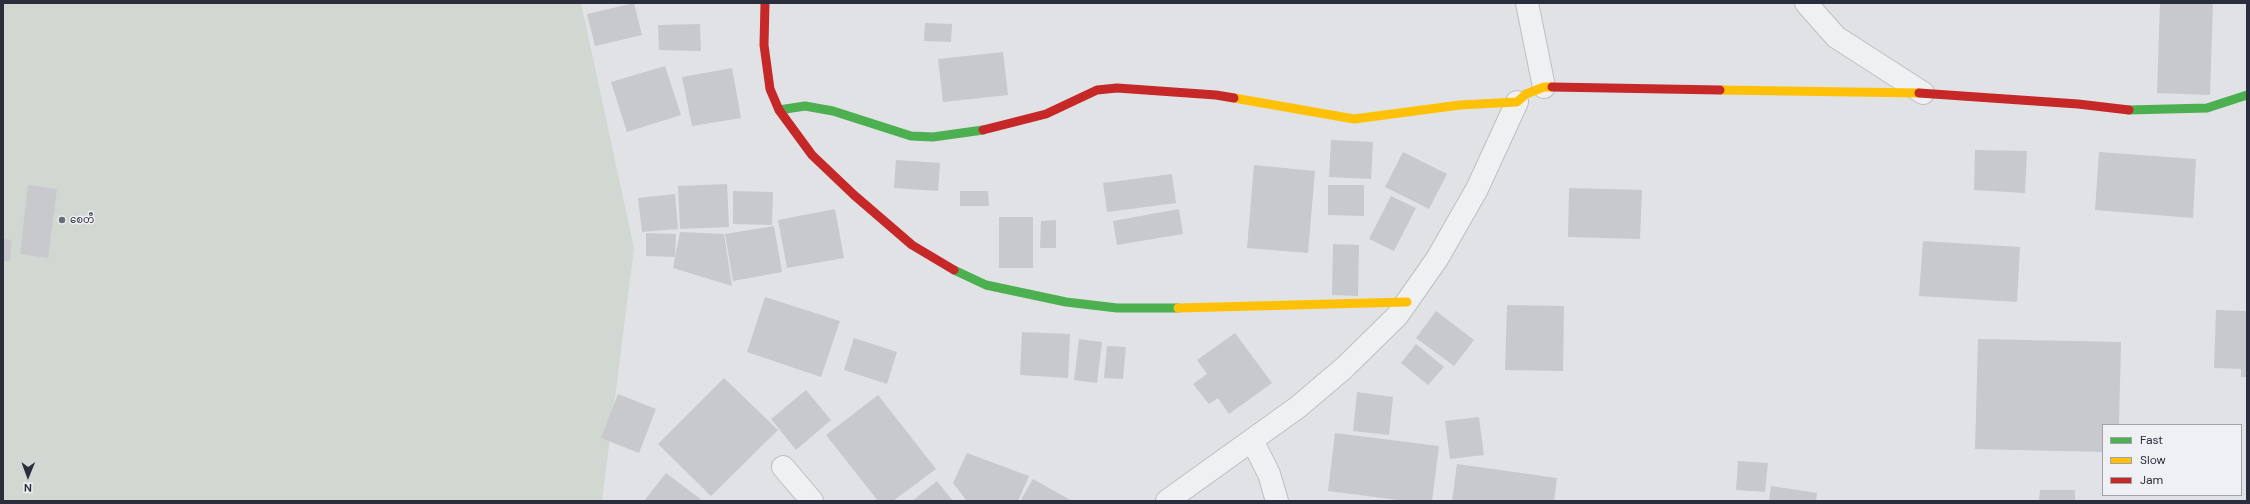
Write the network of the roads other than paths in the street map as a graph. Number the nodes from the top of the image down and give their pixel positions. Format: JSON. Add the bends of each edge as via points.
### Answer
{"nodes":[{"id":1,"x":765,"y":3,"type":"edge"},
{"id":2,"x":1527,"y":3,"type":"edge"},
{"id":3,"x":1806,"y":3,"type":"edge"},
{"id":4,"x":1544,"y":87,"type":"junction"},
{"id":5,"x":1923,"y":93,"type":"junction"},
{"id":6,"x":2247,"y":95,"type":"edge"},
{"id":7,"x":1517,"y":102,"type":"junction"},
{"id":8,"x":779,"y":110,"type":"junction"},
{"id":9,"x":1407,"y":302,"type":"junction"},
{"id":10,"x":1252,"y":440,"type":"junction"},
{"id":11,"x":782,"y":467,"type":"dead end"},
{"id":12,"x":812,"y":501,"type":"edge"},
{"id":13,"x":1167,"y":501,"type":"edge"},
{"id":14,"x":1277,"y":501,"type":"edge"}],
"edges":[{"from":1,"to":8,"type":"street","via":[[764,45],[770,89]]},
{"from":2,"to":4,"type":"street"},
{"from":3,"to":5,"type":"street","via":[[1836,37]]},
{"from":4,"to":5,"type":"street"},
{"from":4,"to":7,"type":"street","via":[[1526,94]]},
{"from":5,"to":6,"type":"street","via":[[2132,110],[2207,108]]},
{"from":7,"to":8,"type":"street","via":[[1460,105],[1354,119],[1216,95],[1117,88],[1097,90],[1046,114],[993,128],[933,137],[911,136],[833,111],[805,106]]},
{"from":7,"to":9,"type":"street","via":[[1477,189],[1438,259]]},
{"from":8,"to":9,"type":"street","via":[[812,155],[912,245],[958,273],[986,285],[1066,302],[1117,308],[1237,308]]},
{"from":9,"to":10,"type":"street","via":[[1398,316],[1344,368],[1298,407]]},
{"from":10,"to":13,"type":"street"},
{"from":10,"to":14,"type":"street","via":[[1269,474]]},
{"from":11,"to":12,"type":"street"}]}
